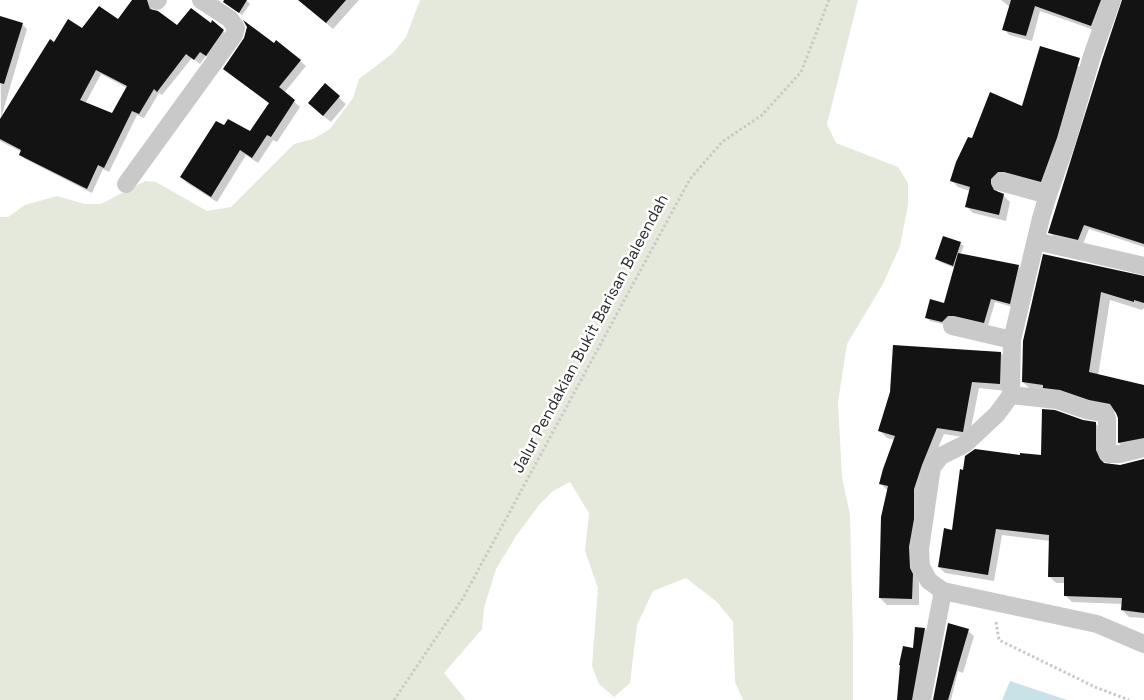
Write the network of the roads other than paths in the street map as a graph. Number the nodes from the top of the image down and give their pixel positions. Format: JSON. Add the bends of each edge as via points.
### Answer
{"nodes":[{"id":1,"x":201,"y":0,"type":"edge"},
{"id":2,"x":1112,"y":0,"type":"edge"},
{"id":3,"x":1001,"y":182,"type":"dead end"},
{"id":4,"x":126,"y":184,"type":"dead end"},
{"id":5,"x":1048,"y":195,"type":"junction"},
{"id":6,"x":1036,"y":241,"type":"junction"},
{"id":7,"x":1144,"y":266,"type":"edge"},
{"id":8,"x":952,"y":326,"type":"dead end"},
{"id":9,"x":1012,"y":340,"type":"junction"},
{"id":10,"x":1011,"y":395,"type":"junction"},
{"id":11,"x":1144,"y":448,"type":"edge"},
{"id":12,"x":943,"y":591,"type":"junction"},
{"id":13,"x":1144,"y":644,"type":"edge"},
{"id":14,"x":922,"y":700,"type":"edge"}],
"edges":[{"from":1,"to":4,"type":"street","via":[[230,19],[236,28],[234,35]]},
{"from":2,"to":5,"type":"street"},
{"from":3,"to":5,"type":"street"},
{"from":5,"to":6,"type":"street"},
{"from":6,"to":7,"type":"street"},
{"from":6,"to":9,"type":"street"},
{"from":8,"to":9,"type":"street"},
{"from":9,"to":10,"type":"street"},
{"from":10,"to":11,"type":"street","via":[[1056,400],[1104,413],[1110,454]]},
{"from":10,"to":12,"type":"street","via":[[997,414],[964,444],[941,456],[932,467],[920,549],[921,567],[929,581]]},
{"from":12,"to":13,"type":"street","via":[[1097,624]]},
{"from":12,"to":14,"type":"street"}]}
